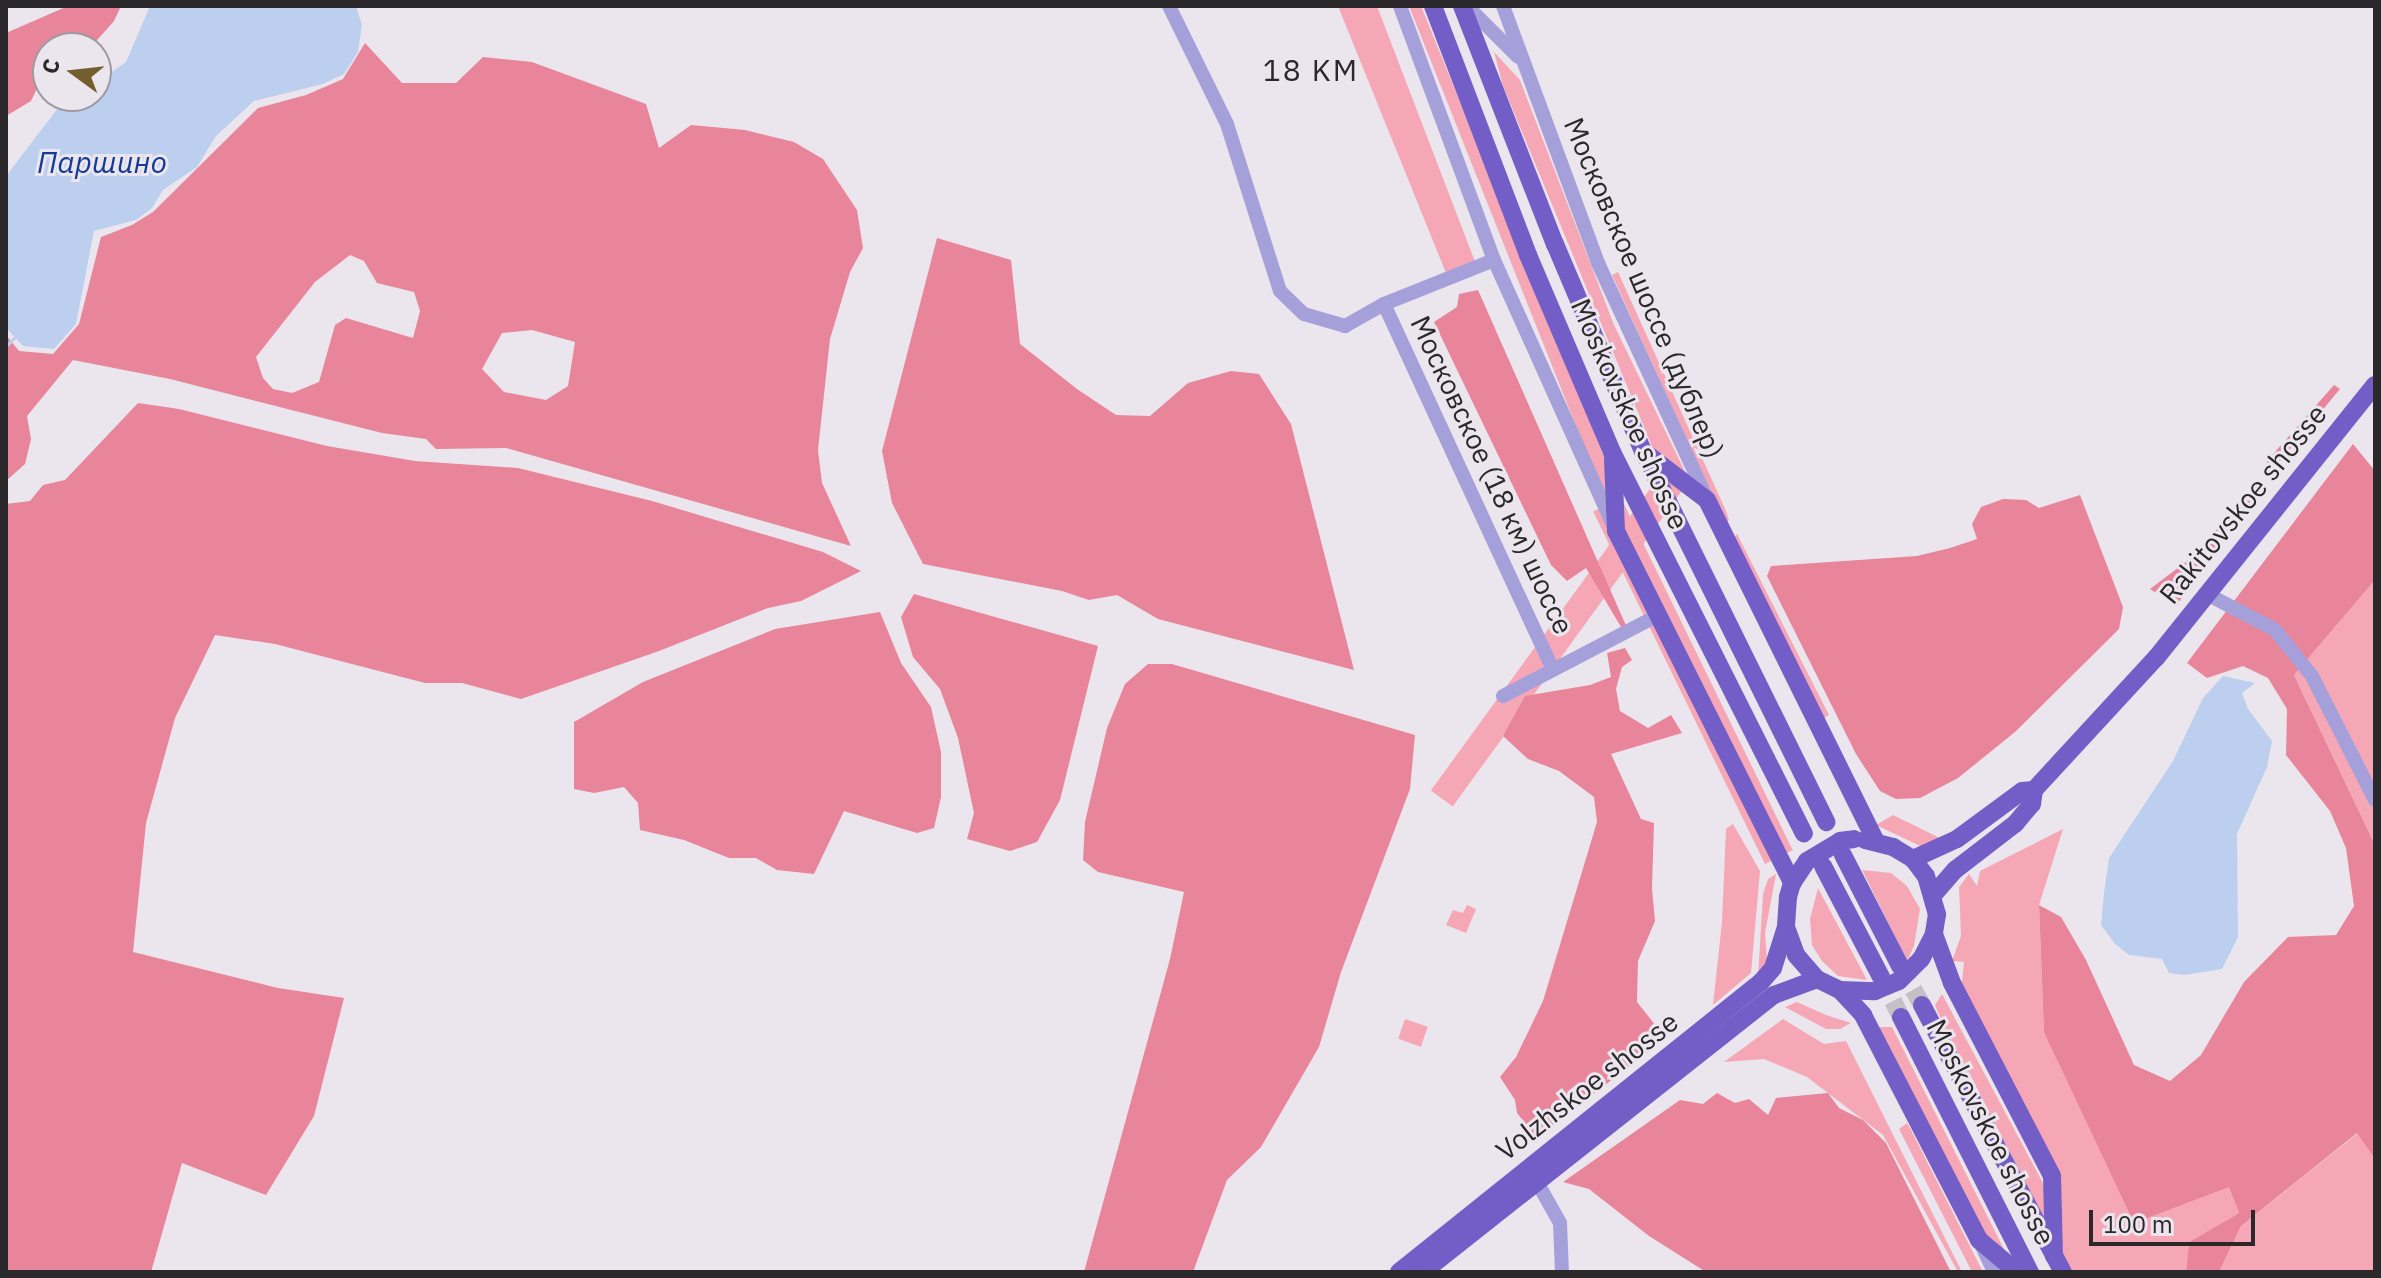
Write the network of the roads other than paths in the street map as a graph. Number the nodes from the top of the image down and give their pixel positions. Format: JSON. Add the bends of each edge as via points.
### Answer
{"nodes":[{"id":1,"x":1169,"y":6,"type":"edge"},
{"id":2,"x":1400,"y":6,"type":"edge"},
{"id":3,"x":1433,"y":6,"type":"edge"},
{"id":4,"x":1465,"y":6,"type":"edge"},
{"id":5,"x":1503,"y":6,"type":"edge"},
{"id":6,"x":1521,"y":60,"type":"junction"},
{"id":7,"x":1494,"y":260,"type":"junction"},
{"id":8,"x":1384,"y":304,"type":"junction"},
{"id":9,"x":2375,"y":385,"type":"edge"},
{"id":10,"x":1643,"y":451,"type":"junction"},
{"id":11,"x":1612,"y":452,"type":"junction"},
{"id":12,"x":1707,"y":500,"type":"junction"},
{"id":13,"x":1616,"y":531,"type":"junction"},
{"id":14,"x":2207,"y":594,"type":"junction"},
{"id":15,"x":1657,"y":616,"type":"junction"},
{"id":16,"x":1553,"y":669,"type":"junction"},
{"id":17,"x":1503,"y":696,"type":"dead end"},
{"id":18,"x":2034,"y":790,"type":"junction"},
{"id":19,"x":2375,"y":800,"type":"edge"},
{"id":20,"x":1826,"y":822,"type":"dead end"},
{"id":21,"x":1804,"y":833,"type":"dead end"},
{"id":22,"x":1875,"y":840,"type":"junction"},
{"id":23,"x":1849,"y":847,"type":"junction"},
{"id":24,"x":1913,"y":859,"type":"junction"},
{"id":25,"x":1815,"y":863,"type":"junction"},
{"id":26,"x":1792,"y":883,"type":"junction"},
{"id":27,"x":1934,"y":894,"type":"junction"},
{"id":28,"x":1786,"y":927,"type":"junction"},
{"id":29,"x":1934,"y":934,"type":"junction"},
{"id":30,"x":1900,"y":966,"type":"tunnel mouth"},
{"id":31,"x":1817,"y":979,"type":"junction"},
{"id":32,"x":1878,"y":984,"type":"junction"},
{"id":33,"x":1840,"y":990,"type":"junction"},
{"id":34,"x":1922,"y":1005,"type":"tunnel mouth"},
{"id":35,"x":1901,"y":1017,"type":"tunnel mouth"},
{"id":36,"x":1537,"y":1182,"type":"junction"},
{"id":37,"x":1979,"y":1240,"type":"junction"},
{"id":38,"x":2059,"y":1264,"type":"edge"},
{"id":39,"x":1399,"y":1272,"type":"edge"},
{"id":40,"x":1423,"y":1272,"type":"edge"},
{"id":41,"x":1562,"y":1272,"type":"edge"},
{"id":42,"x":1994,"y":1272,"type":"edge"},
{"id":43,"x":2017,"y":1272,"type":"edge"},
{"id":44,"x":2030,"y":1272,"type":"edge"}],
"edges":[{"from":1,"to":8,"type":"street","name":"Московское (18 км) шоссе","via":[[1227,124],[1280,291],[1304,314],[1345,326]]},
{"from":2,"to":7,"type":"street"},
{"from":3,"to":11,"type":"main road","name":"Moskovskoe shosse","via":[[1528,255]]},
{"from":4,"to":6,"type":"street"},
{"from":4,"to":10,"type":"main road","name":"Moskovskoe shosse","via":[[1555,244]]},
{"from":5,"to":6,"type":"street","name":"Московское шоссе (дублер)"},
{"from":6,"to":12,"type":"street","name":"Московское шоссе (дублер)","via":[[1598,263]]},
{"from":7,"to":8,"type":"street","name":"Московское (18 км) шоссе"},
{"from":7,"to":13,"type":"street"},
{"from":8,"to":16,"type":"street","name":"Московское (18 км) шоссе"},
{"from":9,"to":14,"type":"main road","name":"Rakitovskoe shosse"},
{"from":10,"to":12,"type":"main road"},
{"from":10,"to":20,"type":"main road","name":"Moskovskoe shosse"},
{"from":11,"to":13,"type":"main road"},
{"from":11,"to":21,"type":"main road","name":"Moskovskoe shosse"},
{"from":12,"to":22,"type":"main road"},
{"from":13,"to":15,"type":"main road"},
{"from":14,"to":18,"type":"main road","name":"Rakitovskoe shosse","via":[[2156,658]]},
{"from":14,"to":19,"type":"street","via":[[2275,630],[2312,676]]},
{"from":15,"to":16,"type":"street"},
{"from":15,"to":26,"type":"main road"},
{"from":16,"to":17,"type":"street"},
{"from":18,"to":24,"type":"main road","via":[[2022,791],[1957,839]]},
{"from":18,"to":27,"type":"main road","via":[[2032,804],[2015,824],[1955,870]]},
{"from":22,"to":23,"type":"main road"},
{"from":22,"to":24,"type":"main road"},
{"from":23,"to":25,"type":"main road","bridge":true,"via":[[1840,841]]},
{"from":23,"to":30,"type":"main road"},
{"from":24,"to":27,"type":"main road"},
{"from":25,"to":26,"type":"main road"},
{"from":25,"to":32,"type":"main road"},
{"from":26,"to":28,"type":"main road","name":"Volzhskoe shosse"},
{"from":27,"to":29,"type":"main road"},
{"from":28,"to":31,"type":"main road","via":[[1796,955]]},
{"from":28,"to":39,"type":"main road","name":"Volzhskoe shosse","via":[[1773,968],[1761,982]]},
{"from":29,"to":32,"type":"main road","bridge":true,"via":[[1921,959],[1899,981]]},
{"from":29,"to":38,"type":"main road","via":[[1952,983],[2052,1176]]},
{"from":31,"to":33,"type":"main road"},
{"from":31,"to":36,"type":"main road","name":"Volzhskoe shosse","via":[[1774,995]]},
{"from":32,"to":33,"type":"main road"},
{"from":33,"to":37,"type":"main road","via":[[1863,1015]]},
{"from":34,"to":38,"type":"main road","name":"Moskovskoe shosse"},
{"from":35,"to":44,"type":"main road","name":"Moskovskoe shosse"},
{"from":36,"to":40,"type":"main road","name":"Volzhskoe shosse"},
{"from":36,"to":41,"type":"street","via":[[1560,1223]]},
{"from":37,"to":42,"type":"street"},
{"from":37,"to":43,"type":"main road"}]}
